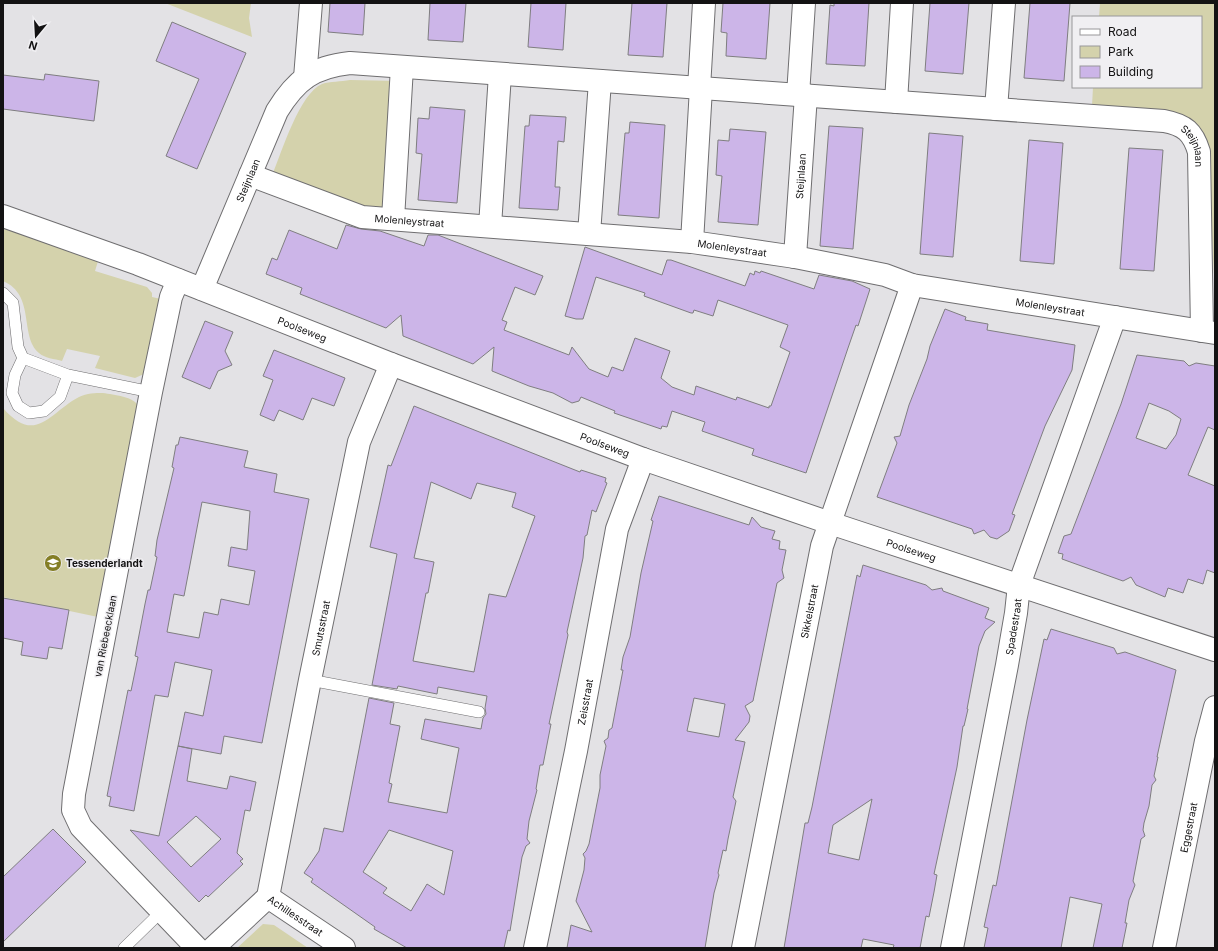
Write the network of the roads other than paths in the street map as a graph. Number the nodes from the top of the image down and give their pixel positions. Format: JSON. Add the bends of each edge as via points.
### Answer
{"nodes":[{"id":1,"x":310,"y":3,"type":"edge"},
{"id":2,"x":704,"y":3,"type":"edge"},
{"id":3,"x":804,"y":3,"type":"edge"},
{"id":4,"x":902,"y":3,"type":"edge"},
{"id":5,"x":1004,"y":3,"type":"edge"},
{"id":6,"x":402,"y":67,"type":"junction"},
{"id":7,"x":500,"y":74,"type":"junction"},
{"id":8,"x":305,"y":78,"type":"junction"},
{"id":9,"x":600,"y":81,"type":"junction"},
{"id":10,"x":700,"y":88,"type":"junction"},
{"id":11,"x":802,"y":95,"type":"junction"},
{"id":12,"x":896,"y":102,"type":"junction"},
{"id":13,"x":996,"y":109,"type":"junction"},
{"id":14,"x":250,"y":175,"type":"junction"},
{"id":15,"x":3,"y":216,"type":"edge"},
{"id":16,"x":392,"y":220,"type":"junction"},
{"id":17,"x":490,"y":226,"type":"junction"},
{"id":18,"x":590,"y":234,"type":"junction"},
{"id":19,"x":692,"y":242,"type":"junction"},
{"id":20,"x":795,"y":257,"type":"junction"},
{"id":21,"x":178,"y":280,"type":"junction"},
{"id":22,"x":912,"y":285,"type":"junction"},
{"id":23,"x":202,"y":290,"type":"junction"},
{"id":24,"x":3,"y":293,"type":"edge"},
{"id":25,"x":1115,"y":317,"type":"junction"},
{"id":26,"x":1208,"y":332,"type":"edge"},
{"id":27,"x":23,"y":358,"type":"junction"},
{"id":28,"x":391,"y":364,"type":"junction"},
{"id":29,"x":68,"y":375,"type":"junction"},
{"id":30,"x":151,"y":392,"type":"junction"},
{"id":31,"x":643,"y":459,"type":"junction"},
{"id":32,"x":830,"y":523,"type":"junction"},
{"id":33,"x":1019,"y":585,"type":"junction"},
{"id":34,"x":1215,"y":650,"type":"edge"},
{"id":35,"x":310,"y":680,"type":"junction"},
{"id":36,"x":1215,"y":707,"type":"edge"},
{"id":37,"x":478,"y":712,"type":"dead end"},
{"id":38,"x":268,"y":897,"type":"junction"},
{"id":39,"x":162,"y":911,"type":"junction"},
{"id":40,"x":124,"y":948,"type":"edge"},
{"id":41,"x":197,"y":948,"type":"edge"},
{"id":42,"x":214,"y":948,"type":"edge"},
{"id":43,"x":344,"y":948,"type":"edge"},
{"id":44,"x":535,"y":948,"type":"edge"},
{"id":45,"x":743,"y":948,"type":"edge"},
{"id":46,"x":952,"y":948,"type":"edge"},
{"id":47,"x":1164,"y":948,"type":"edge"}],
"edges":[{"from":1,"to":8,"type":"street"},
{"from":2,"to":10,"type":"street"},
{"from":3,"to":11,"type":"street","name":"Steijnlaan"},
{"from":4,"to":12,"type":"street"},
{"from":5,"to":13,"type":"street"},
{"from":6,"to":7,"type":"street","name":"Steijnlaan"},
{"from":6,"to":8,"type":"street","name":"Steijnlaan","via":[[338,64],[325,67]]},
{"from":6,"to":16,"type":"street"},
{"from":7,"to":9,"type":"street","name":"Steijnlaan"},
{"from":7,"to":17,"type":"street"},
{"from":8,"to":14,"type":"street","name":"Steijnlaan","via":[[292,89],[277,111]]},
{"from":9,"to":10,"type":"street","name":"Steijnlaan"},
{"from":9,"to":18,"type":"street"},
{"from":10,"to":11,"type":"street","name":"Steijnlaan"},
{"from":10,"to":19,"type":"street"},
{"from":11,"to":12,"type":"street","name":"Steijnlaan"},
{"from":11,"to":20,"type":"street","name":"Steijnlaan"},
{"from":12,"to":13,"type":"street","name":"Steijnlaan"},
{"from":13,"to":26,"type":"street","name":"Steijnlaan","via":[[1164,121],[1179,124],[1189,131],[1196,141],[1199,152]]},
{"from":14,"to":16,"type":"street","name":"Molenleystraat","via":[[362,217]]},
{"from":14,"to":23,"type":"street","name":"Steijnlaan"},
{"from":15,"to":21,"type":"street","name":"Poolseweg"},
{"from":16,"to":17,"type":"street","name":"Molenleystraat"},
{"from":17,"to":18,"type":"street","name":"Molenleystraat"},
{"from":18,"to":19,"type":"street","name":"Molenleystraat"},
{"from":19,"to":20,"type":"street","name":"Molenleystraat"},
{"from":20,"to":22,"type":"street","name":"Molenleystraat","via":[[885,275]]},
{"from":21,"to":23,"type":"street","name":"Poolseweg"},
{"from":21,"to":30,"type":"street","name":"van Riebeecklaan","via":[[170,297]]},
{"from":22,"to":25,"type":"street","name":"Molenleystraat"},
{"from":22,"to":32,"type":"street","name":"Sikkelstraat"},
{"from":23,"to":28,"type":"street","name":"Poolseweg"},
{"from":24,"to":27,"type":"lane","via":[[13,303],[18,347]]},
{"from":25,"to":26,"type":"street","name":"Molenleystraat"},
{"from":25,"to":33,"type":"street","name":"Spadestraat"},
{"from":27,"to":29,"type":"lane"},
{"from":27,"to":29,"type":"lane","via":[[15,375],[12,393],[18,406],[29,413],[44,411],[60,397]]},
{"from":28,"to":31,"type":"street","name":"Poolseweg"},
{"from":28,"to":35,"type":"street","name":"Smutsstraat","via":[[358,442]]},
{"from":29,"to":30,"type":"lane"},
{"from":30,"to":39,"type":"street","name":"van Riebeecklaan","via":[[73,810],[81,827]]},
{"from":31,"to":32,"type":"street","name":"Poolseweg"},
{"from":31,"to":44,"type":"street","name":"Zeisstraat","via":[[617,529],[576,751]]},
{"from":32,"to":33,"type":"street","name":"Poolseweg"},
{"from":32,"to":45,"type":"street","name":"Sikkelstraat","via":[[822,546]]},
{"from":33,"to":34,"type":"street","name":"Poolseweg"},
{"from":33,"to":46,"type":"street","name":"Spadestraat","via":[[1010,650]]},
{"from":35,"to":37,"type":"lane"},
{"from":35,"to":38,"type":"street","name":"Smutsstraat"},
{"from":36,"to":47,"type":"street","name":"Eggestraat"},
{"from":38,"to":42,"type":"street","name":"Achillesstraat"},
{"from":38,"to":43,"type":"street","name":"Achillesstraat"},
{"from":39,"to":40,"type":"lane"},
{"from":39,"to":41,"type":"street","name":"van Riebeecklaan"}]}
